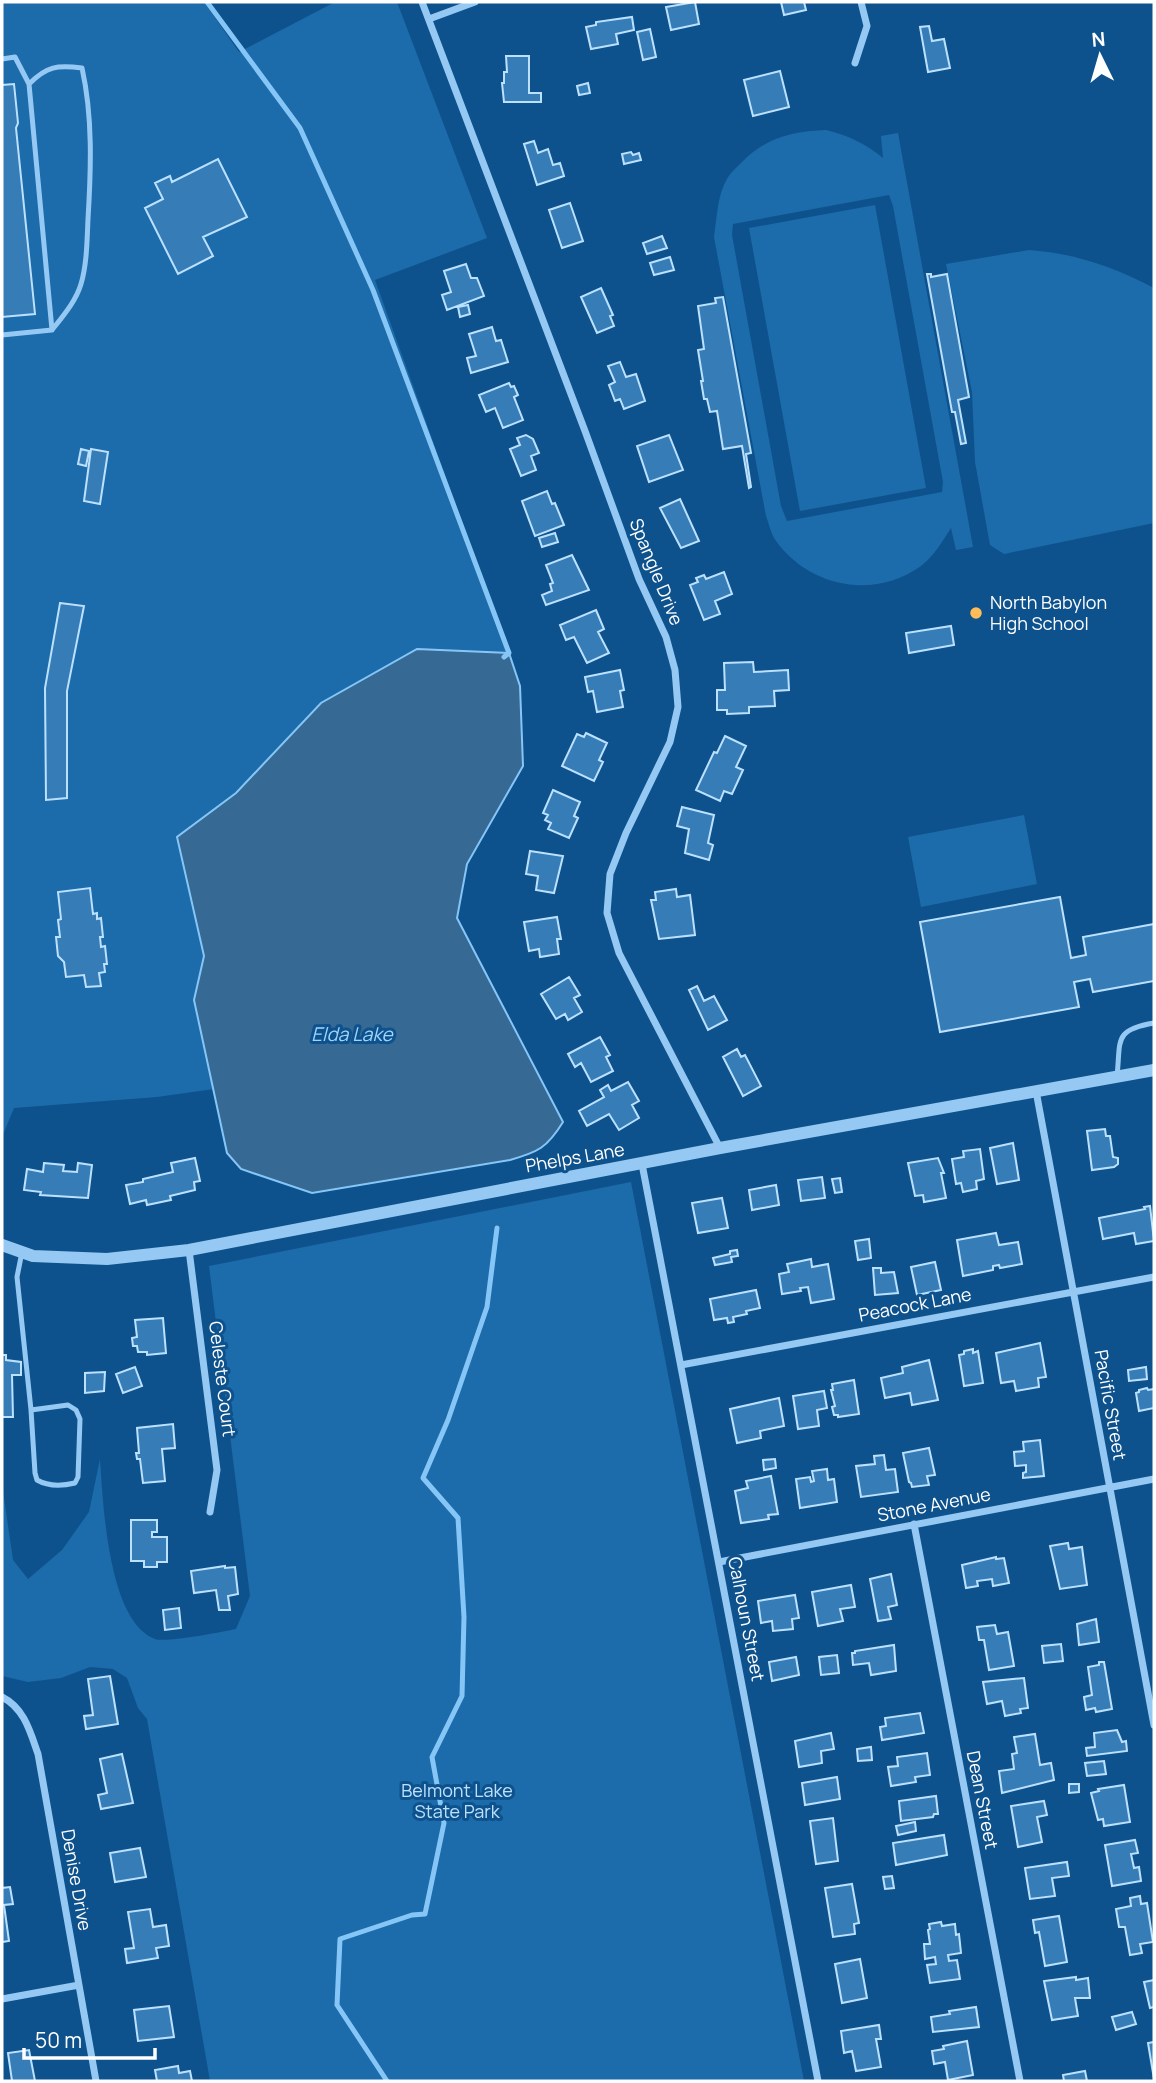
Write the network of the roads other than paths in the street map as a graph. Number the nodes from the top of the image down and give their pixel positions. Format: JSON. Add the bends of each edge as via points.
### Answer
{"nodes":[{"id":1,"x":422,"y":2,"type":"edge"},
{"id":2,"x":475,"y":2,"type":"edge"},
{"id":3,"x":861,"y":2,"type":"edge"},
{"id":4,"x":429,"y":19,"type":"junction"},
{"id":5,"x":2,"y":59,"type":"edge"},
{"id":6,"x":855,"y":63,"type":"dead end"},
{"id":7,"x":29,"y":84,"type":"junction"},
{"id":8,"x":52,"y":330,"type":"junction"},
{"id":9,"x":2,"y":335,"type":"edge"},
{"id":10,"x":1154,"y":1023,"type":"edge"},
{"id":11,"x":1154,"y":1070,"type":"edge"},
{"id":12,"x":1117,"y":1077,"type":"junction"},
{"id":13,"x":1036,"y":1091,"type":"junction"},
{"id":14,"x":720,"y":1148,"type":"junction"},
{"id":15,"x":642,"y":1164,"type":"junction"},
{"id":16,"x":2,"y":1245,"type":"edge"},
{"id":17,"x":189,"y":1250,"type":"junction"},
{"id":18,"x":22,"y":1252,"type":"junction"},
{"id":19,"x":1154,"y":1277,"type":"edge"},
{"id":20,"x":1073,"y":1291,"type":"junction"},
{"id":21,"x":681,"y":1365,"type":"junction"},
{"id":22,"x":31,"y":1410,"type":"junction"},
{"id":23,"x":1154,"y":1479,"type":"edge"},
{"id":24,"x":1109,"y":1488,"type":"junction"},
{"id":25,"x":210,"y":1512,"type":"dead end"},
{"id":26,"x":914,"y":1524,"type":"junction"},
{"id":27,"x":719,"y":1562,"type":"junction"},
{"id":28,"x":2,"y":1697,"type":"edge"},
{"id":29,"x":1154,"y":1725,"type":"edge"},
{"id":30,"x":79,"y":1985,"type":"junction"},
{"id":31,"x":2,"y":1999,"type":"edge"},
{"id":32,"x":96,"y":2081,"type":"edge"},
{"id":33,"x":818,"y":2081,"type":"edge"},
{"id":34,"x":1020,"y":2081,"type":"edge"}],
"edges":[{"from":1,"to":4,"type":"street","name":"Spangle Drive"},
{"from":2,"to":4,"type":"street"},
{"from":3,"to":6,"type":"street","via":[[867,26]]},
{"from":4,"to":14,"type":"street","name":"Spangle Drive","via":[[675,670],[678,707],[670,742],[610,874],[607,913],[619,953]]},
{"from":5,"to":7,"type":"lane","via":[[15,57]]},
{"from":7,"to":8,"type":"lane"},
{"from":7,"to":8,"type":"lane","via":[[43,70],[82,68],[88,93],[91,181],[81,285]]},
{"from":8,"to":9,"type":"lane"},
{"from":10,"to":12,"type":"lane","via":[[1125,1032],[1118,1049]]},
{"from":11,"to":12,"type":"street","name":"Phelps Lane"},
{"from":12,"to":13,"type":"street","name":"Phelps Lane"},
{"from":13,"to":14,"type":"street","name":"Phelps Lane"},
{"from":13,"to":20,"type":"street","name":"Pacific Street"},
{"from":14,"to":15,"type":"street","name":"Phelps Lane"},
{"from":15,"to":17,"type":"street","name":"Phelps Lane"},
{"from":15,"to":21,"type":"street","name":"Calhoun Street"},
{"from":16,"to":18,"type":"street","name":"Phelps Lane"},
{"from":17,"to":18,"type":"street","name":"Phelps Lane","via":[[107,1259]]},
{"from":17,"to":25,"type":"street","name":"Celeste Court","via":[[218,1470]]},
{"from":18,"to":22,"type":"lane","via":[[17,1278]]},
{"from":19,"to":20,"type":"street","name":"Peacock Lane"},
{"from":20,"to":21,"type":"street","name":"Peacock Lane"},
{"from":20,"to":24,"type":"street","name":"Pacific Street"},
{"from":21,"to":27,"type":"street","name":"Calhoun Street"},
{"from":22,"to":22,"type":"lane","via":[[37,1480],[64,1486],[75,1483],[80,1419],[76,1410],[68,1405]]},
{"from":23,"to":24,"type":"street","name":"Stone Avenue"},
{"from":24,"to":26,"type":"street","name":"Stone Avenue"},
{"from":24,"to":29,"type":"street","name":"Pacific Street"},
{"from":26,"to":27,"type":"street","name":"Stone Avenue"},
{"from":26,"to":34,"type":"street","name":"Dean Street"},
{"from":27,"to":33,"type":"street","name":"Calhoun Street"},
{"from":28,"to":30,"type":"street","name":"Denise Drive","via":[[14,1703],[38,1754]]},
{"from":30,"to":31,"type":"street"},
{"from":30,"to":32,"type":"street","name":"Denise Drive"}]}
